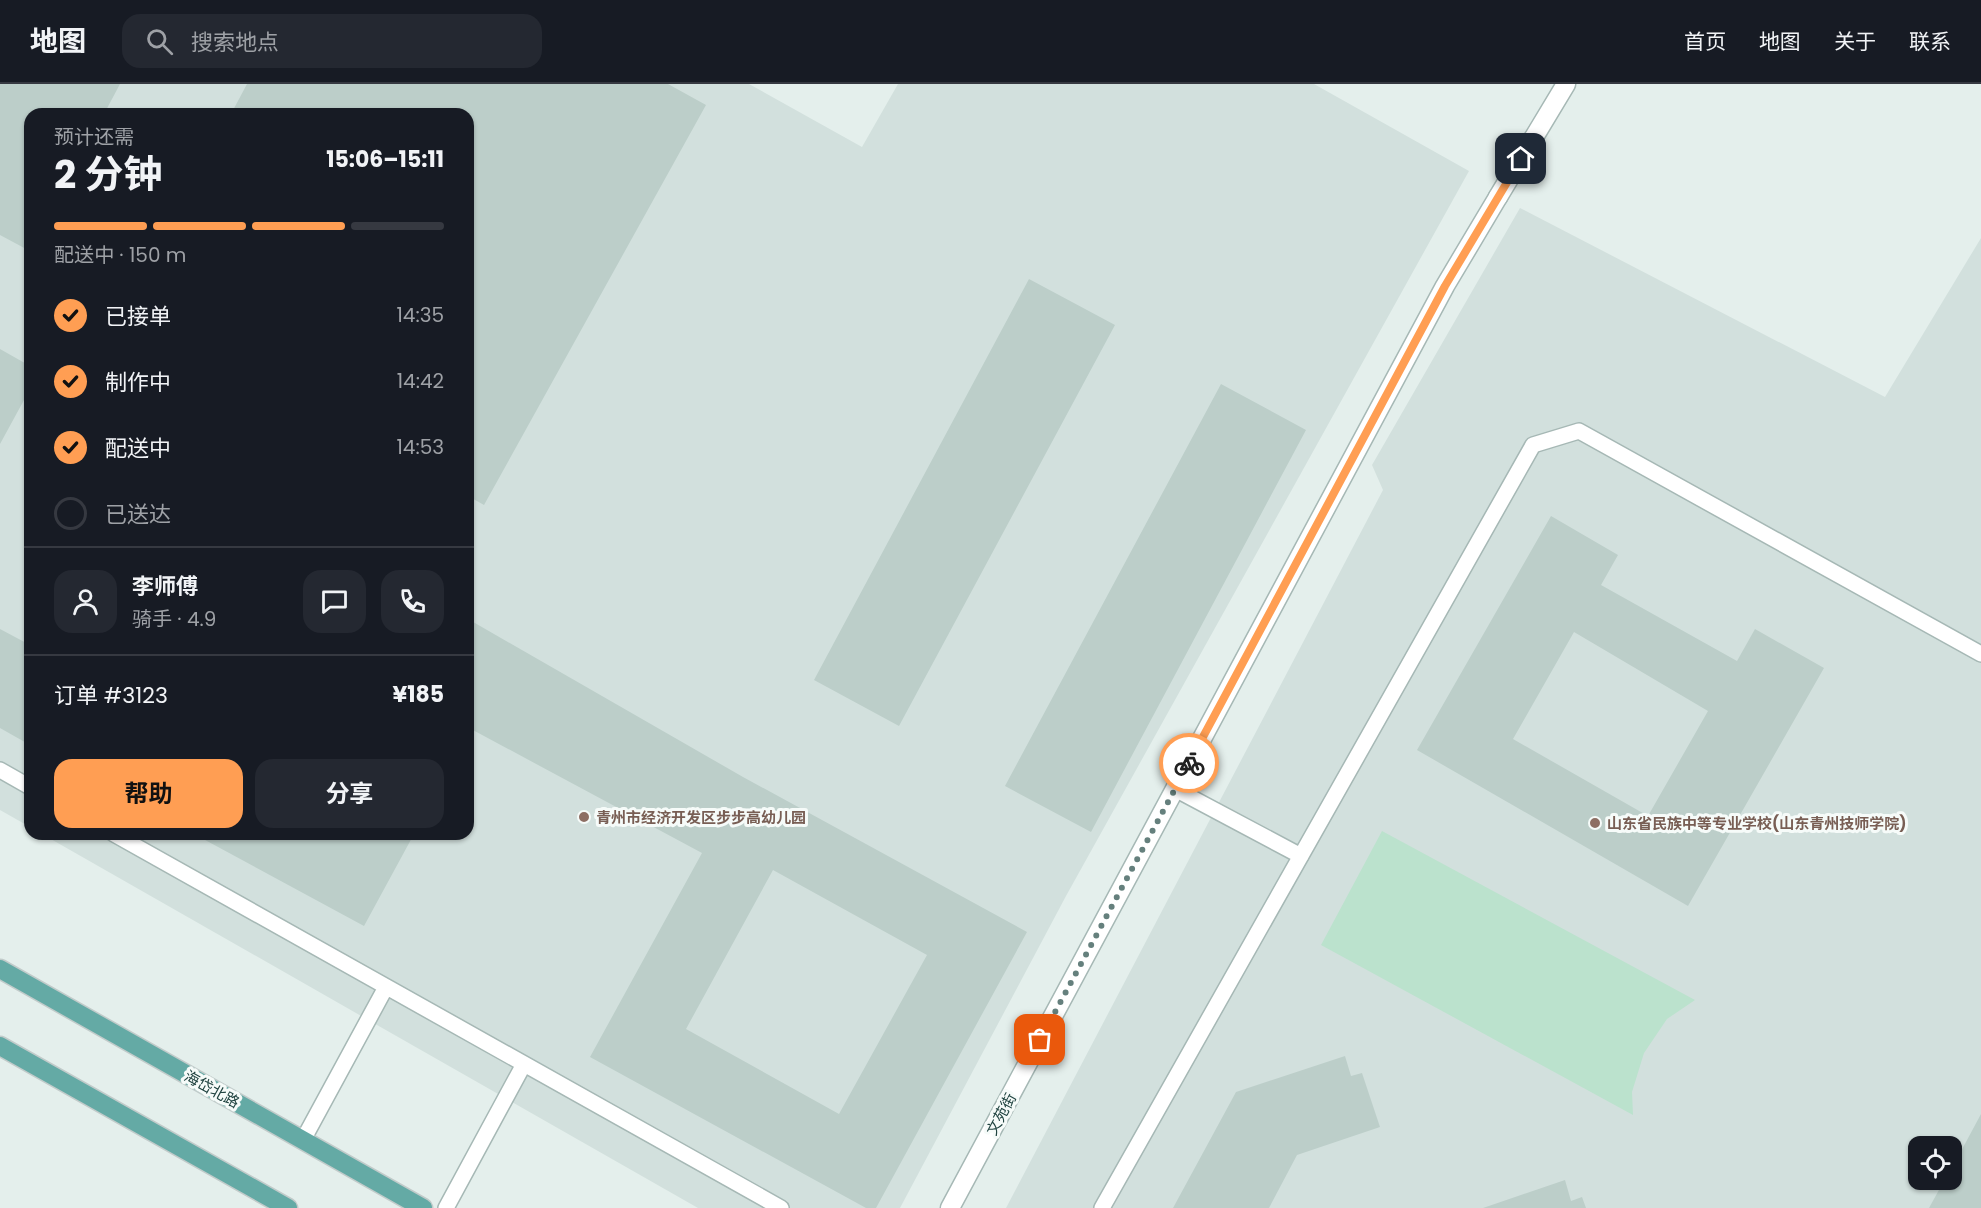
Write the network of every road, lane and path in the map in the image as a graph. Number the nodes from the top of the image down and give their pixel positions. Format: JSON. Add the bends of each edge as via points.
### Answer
{"nodes":[{"id":1,"x":1566,"y":84,"type":"edge"},
{"id":2,"x":1981,"y":654,"type":"edge"},
{"id":3,"x":0,"y":770,"type":"edge"},
{"id":4,"x":24,"y":784,"type":"edge"},
{"id":5,"x":1175,"y":789,"type":"junction"},
{"id":6,"x":125,"y":840,"type":"edge"},
{"id":7,"x":1301,"y":856,"type":"junction"},
{"id":8,"x":0,"y":969,"type":"edge"},
{"id":9,"x":386,"y":987,"type":"junction"},
{"id":10,"x":0,"y":1046,"type":"edge"},
{"id":11,"x":524,"y":1064,"type":"junction"},
{"id":12,"x":303,"y":1140,"type":"junction"},
{"id":13,"x":288,"y":1208,"type":"edge"},
{"id":14,"x":423,"y":1208,"type":"edge"},
{"id":15,"x":446,"y":1208,"type":"edge"},
{"id":16,"x":781,"y":1208,"type":"edge"},
{"id":17,"x":950,"y":1208,"type":"edge"},
{"id":18,"x":1102,"y":1208,"type":"edge"}],
"edges":[{"from":1,"to":5,"type":"street","name":"文苑街","via":[[1445,286]]},
{"from":2,"to":7,"type":"lane","via":[[1579,431],[1569,433],[1533,445]]},
{"from":3,"to":4,"type":"lane"},
{"from":5,"to":7,"type":"lane"},
{"from":5,"to":17,"type":"street","name":"文苑街"},
{"from":6,"to":9,"type":"lane"},
{"from":7,"to":18,"type":"lane"},
{"from":8,"to":12,"type":"main road","name":"海岱北路"},
{"from":9,"to":11,"type":"lane"},
{"from":9,"to":12,"type":"lane"},
{"from":10,"to":13,"type":"main road"},
{"from":11,"to":15,"type":"lane"},
{"from":11,"to":16,"type":"lane"},
{"from":12,"to":14,"type":"main road","name":"海岱北路"}]}
